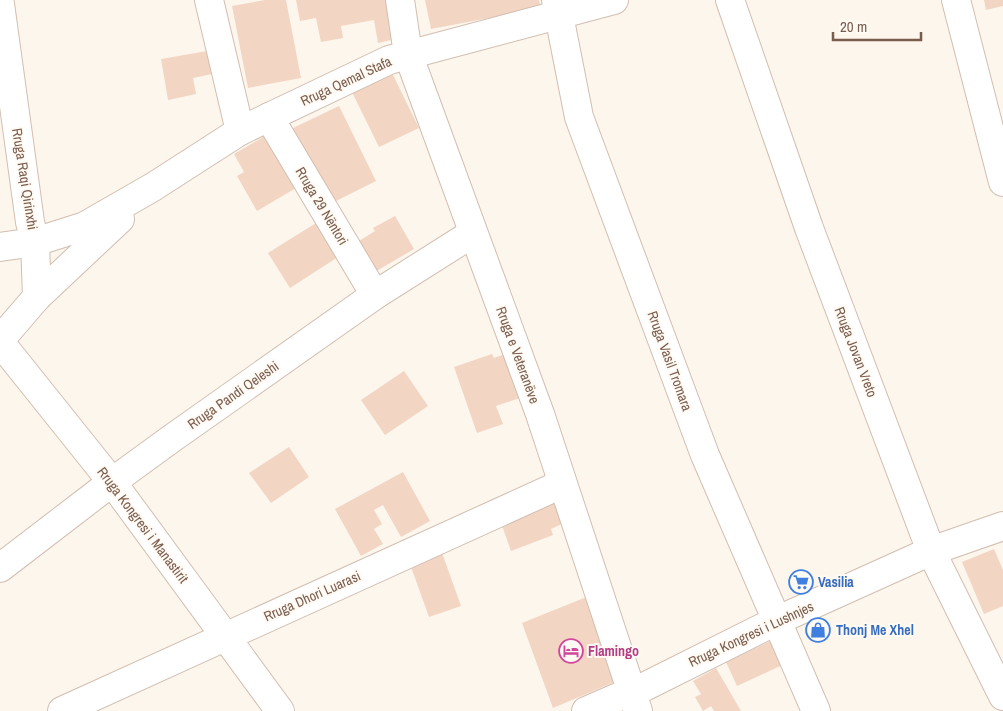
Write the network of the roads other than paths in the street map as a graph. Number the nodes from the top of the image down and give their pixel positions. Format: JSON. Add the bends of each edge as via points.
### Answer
{"nodes":[{"id":1,"x":209,"y":0,"type":"edge"},
{"id":2,"x":400,"y":0,"type":"edge"},
{"id":3,"x":614,"y":0,"type":"edge"},
{"id":4,"x":730,"y":0,"type":"edge"},
{"id":5,"x":956,"y":0,"type":"edge"},
{"id":6,"x":0,"y":4,"type":"edge"},
{"id":7,"x":558,"y":8,"type":"edge"},
{"id":8,"x":408,"y":54,"type":"junction"},
{"id":9,"x":269,"y":117,"type":"junction"},
{"id":10,"x":240,"y":131,"type":"junction"},
{"id":11,"x":1003,"y":182,"type":"edge"},
{"id":12,"x":154,"y":187,"type":"junction"},
{"id":13,"x":473,"y":233,"type":"junction"},
{"id":14,"x":35,"y":242,"type":"junction"},
{"id":15,"x":0,"y":247,"type":"edge"},
{"id":16,"x":375,"y":295,"type":"junction"},
{"id":17,"x":37,"y":297,"type":"junction"},
{"id":18,"x":0,"y":341,"type":"edge"},
{"id":19,"x":561,"y":480,"type":"junction"},
{"id":20,"x":112,"y":482,"type":"junction"},
{"id":21,"x":1003,"y":526,"type":"edge"},
{"id":22,"x":931,"y":551,"type":"junction"},
{"id":23,"x":0,"y":568,"type":"edge"},
{"id":24,"x":776,"y":622,"type":"junction"},
{"id":25,"x":225,"y":636,"type":"junction"},
{"id":26,"x":1003,"y":696,"type":"edge"},
{"id":27,"x":635,"y":702,"type":"edge"},
{"id":28,"x":62,"y":711,"type":"edge"},
{"id":29,"x":280,"y":711,"type":"edge"},
{"id":30,"x":586,"y":711,"type":"edge"},
{"id":31,"x":816,"y":711,"type":"edge"}],
"edges":[{"from":1,"to":10,"type":"street"},
{"from":2,"to":8,"type":"street","name":"Rruga e Veteranëve"},
{"from":3,"to":7,"type":"street","name":"Rruga Qemal Stafa"},
{"from":4,"to":22,"type":"street","name":"Rruga Jovan Vreto","via":[[809,228]]},
{"from":5,"to":11,"type":"street"},
{"from":6,"to":14,"type":"street","name":"Rruga Raqi Qirinxhi"},
{"from":7,"to":8,"type":"street","name":"Rruga Qemal Stafa"},
{"from":7,"to":24,"type":"street","name":"Rruga Vasil Tromara","via":[[580,117],[704,455]]},
{"from":8,"to":9,"type":"street","name":"Rruga Qemal Stafa"},
{"from":8,"to":13,"type":"street","name":"Rruga e Veteranëve"},
{"from":9,"to":10,"type":"street","name":"Rruga Qemal Stafa"},
{"from":9,"to":16,"type":"street","name":"Rruga 29 Nëntori"},
{"from":10,"to":12,"type":"street","name":"Rruga Qemal Stafa"},
{"from":12,"to":14,"type":"street","name":"Rruga Qemal Stafa","via":[[85,226]]},
{"from":12,"to":17,"type":"street","name":"Rruga Qemal Stafa"},
{"from":13,"to":16,"type":"street","name":"Rruga Pandi Qeleshi"},
{"from":13,"to":19,"type":"street","name":"Rruga e Veteranëve"},
{"from":14,"to":15,"type":"street","name":"Rruga Qemal Stafa"},
{"from":14,"to":17,"type":"street","name":"Rruga Raqi Qirinxhi"},
{"from":16,"to":20,"type":"street","name":"Rruga Pandi Qeleshi"},
{"from":17,"to":18,"type":"street"},
{"from":18,"to":20,"type":"street","name":"Rruga Kongresi i Manastirit"},
{"from":19,"to":25,"type":"street","name":"Rruga Dhori Luarasi","via":[[553,488]]},
{"from":19,"to":27,"type":"street","name":"Rruga e Veteranëve"},
{"from":20,"to":23,"type":"street","name":"Rruga Pandi Qeleshi"},
{"from":20,"to":25,"type":"street","name":"Rruga Kongresi i Manastirit"},
{"from":21,"to":22,"type":"street","name":"Rruga Kongresi i Lushnjes"},
{"from":22,"to":24,"type":"street","name":"Rruga Kongresi i Lushnjes"},
{"from":22,"to":26,"type":"street","name":"Rruga Jovan Vreto"},
{"from":24,"to":27,"type":"street","name":"Rruga Kongresi i Lushnjes"},
{"from":24,"to":31,"type":"street","name":"Rruga Vasil Tromara"},
{"from":25,"to":28,"type":"street","name":"Rruga Dhori Luarasi"},
{"from":25,"to":29,"type":"street","name":"Rruga Kongresi i Manastirit"},
{"from":27,"to":30,"type":"street","name":"Rruga Kongresi i Lushnjes","via":[[632,691]]}]}
